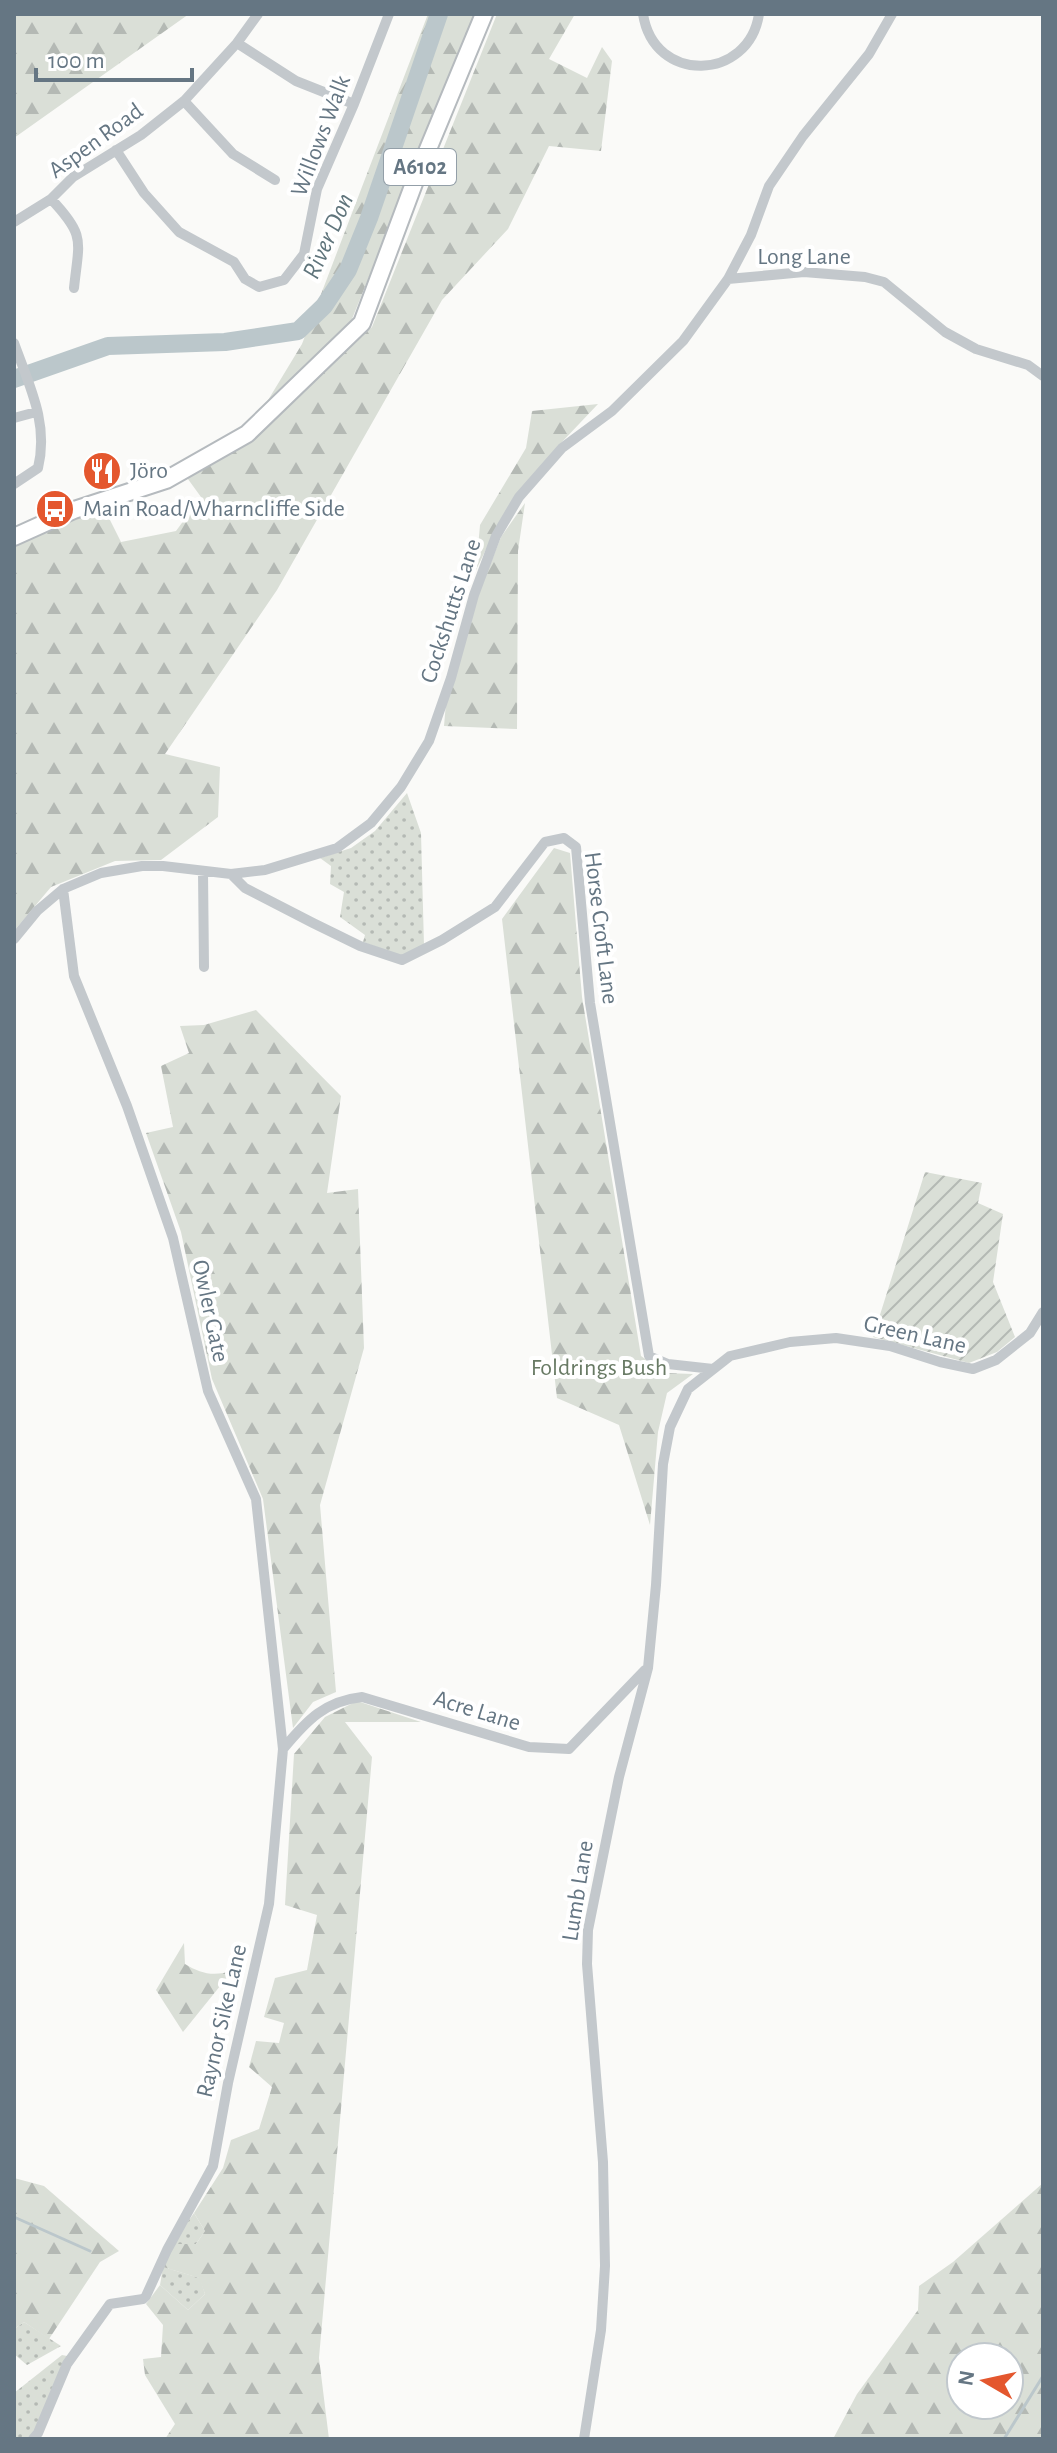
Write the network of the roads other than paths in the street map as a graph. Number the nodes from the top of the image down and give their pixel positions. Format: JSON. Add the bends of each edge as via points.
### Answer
{"nodes":[{"id":1,"x":258,"y":14,"type":"edge"},
{"id":2,"x":389,"y":14,"type":"edge"},
{"id":3,"x":484,"y":14,"type":"edge"},
{"id":4,"x":643,"y":14,"type":"edge"},
{"id":5,"x":759,"y":14,"type":"edge"},
{"id":6,"x":892,"y":14,"type":"edge"},
{"id":7,"x":237,"y":43,"type":"junction"},
{"id":8,"x":184,"y":101,"type":"junction"},
{"id":9,"x":354,"y":104,"type":"junction"},
{"id":10,"x":116,"y":150,"type":"junction"},
{"id":11,"x":275,"y":180,"type":"dead end"},
{"id":12,"x":51,"y":199,"type":"junction"},
{"id":13,"x":14,"y":222,"type":"edge"},
{"id":14,"x":728,"y":279,"type":"junction"},
{"id":15,"x":74,"y":288,"type":"dead end"},
{"id":16,"x":14,"y":344,"type":"edge"},
{"id":17,"x":1043,"y":376,"type":"edge"},
{"id":18,"x":36,"y":406,"type":"junction"},
{"id":19,"x":14,"y":418,"type":"edge"},
{"id":20,"x":14,"y":484,"type":"edge"},
{"id":21,"x":14,"y":537,"type":"edge"},
{"id":22,"x":203,"y":872,"type":"junction"},
{"id":23,"x":231,"y":874,"type":"junction"},
{"id":24,"x":63,"y":889,"type":"junction"},
{"id":25,"x":14,"y":939,"type":"edge"},
{"id":26,"x":204,"y":967,"type":"dead end"},
{"id":27,"x":1043,"y":1312,"type":"edge"},
{"id":28,"x":713,"y":1369,"type":"junction"},
{"id":29,"x":648,"y":1668,"type":"junction"},
{"id":30,"x":283,"y":1749,"type":"junction"},
{"id":31,"x":33,"y":2439,"type":"edge"},
{"id":32,"x":584,"y":2439,"type":"edge"}],
"edges":[{"from":1,"to":7,"type":"street","name":"Aspen Road"},
{"from":2,"to":9,"type":"street","name":"Willows Walk"},
{"from":3,"to":21,"type":"main road","number":"A6102","via":[[362,323],[247,434],[166,480],[74,510]]},
{"from":4,"to":5,"type":"street","via":[[662,53],[682,64],[702,66],[738,52]]},
{"from":6,"to":14,"type":"street","name":"Cockshutts Lane","via":[[869,54],[769,186]]},
{"from":7,"to":8,"type":"street","name":"Aspen Road"},
{"from":7,"to":9,"type":"street","via":[[296,81]]},
{"from":8,"to":10,"type":"street","name":"Aspen Road"},
{"from":8,"to":11,"type":"street","via":[[233,154]]},
{"from":9,"to":10,"type":"street","name":"Willows Walk","via":[[317,189],[304,254],[284,280],[259,287],[245,279],[234,262],[179,232]]},
{"from":10,"to":12,"type":"street","name":"Aspen Road","via":[[73,177]]},
{"from":12,"to":13,"type":"street","name":"Aspen Road"},
{"from":12,"to":15,"type":"street","via":[[72,221],[79,240]]},
{"from":14,"to":17,"type":"street","name":"Long Lane","via":[[804,272],[884,282],[945,332]]},
{"from":14,"to":23,"type":"street","name":"Cockshutts Lane","via":[[673,352],[612,411],[562,448],[519,497],[496,536],[474,595],[429,741],[382,811],[337,848],[265,870]]},
{"from":16,"to":18,"type":"street"},
{"from":18,"to":19,"type":"street"},
{"from":18,"to":20,"type":"street","via":[[42,435],[38,468]]},
{"from":22,"to":23,"type":"street","name":"Cockshutts Lane"},
{"from":22,"to":24,"type":"street","name":"Cockshutts Lane","via":[[142,866],[101,873]]},
{"from":22,"to":26,"type":"street"},
{"from":23,"to":28,"type":"street","name":"Horse Croft Lane","via":[[245,888],[313,923],[402,960],[495,907],[545,842],[564,838],[576,847],[590,1003],[649,1356],[668,1364]]},
{"from":24,"to":25,"type":"street"},
{"from":24,"to":30,"type":"street","name":"Owler Gate","via":[[74,976],[173,1238],[208,1391],[256,1499]]},
{"from":27,"to":28,"type":"street","name":"Green Lane","via":[[1030,1333],[996,1360],[973,1369],[890,1346],[836,1338],[730,1356]]},
{"from":28,"to":29,"type":"street","name":"Lumb Lane","via":[[688,1389],[670,1427]]},
{"from":29,"to":30,"type":"street","name":"Acre Lane","via":[[569,1749],[529,1747],[362,1697],[340,1700],[320,1712]]},
{"from":29,"to":32,"type":"street","name":"Lumb Lane","via":[[588,1930],[605,2266]]},
{"from":30,"to":31,"type":"street","name":"Raynor Sike Lane","via":[[269,1904],[213,2166],[151,2289],[143,2299],[110,2304],[67,2364]]}]}
